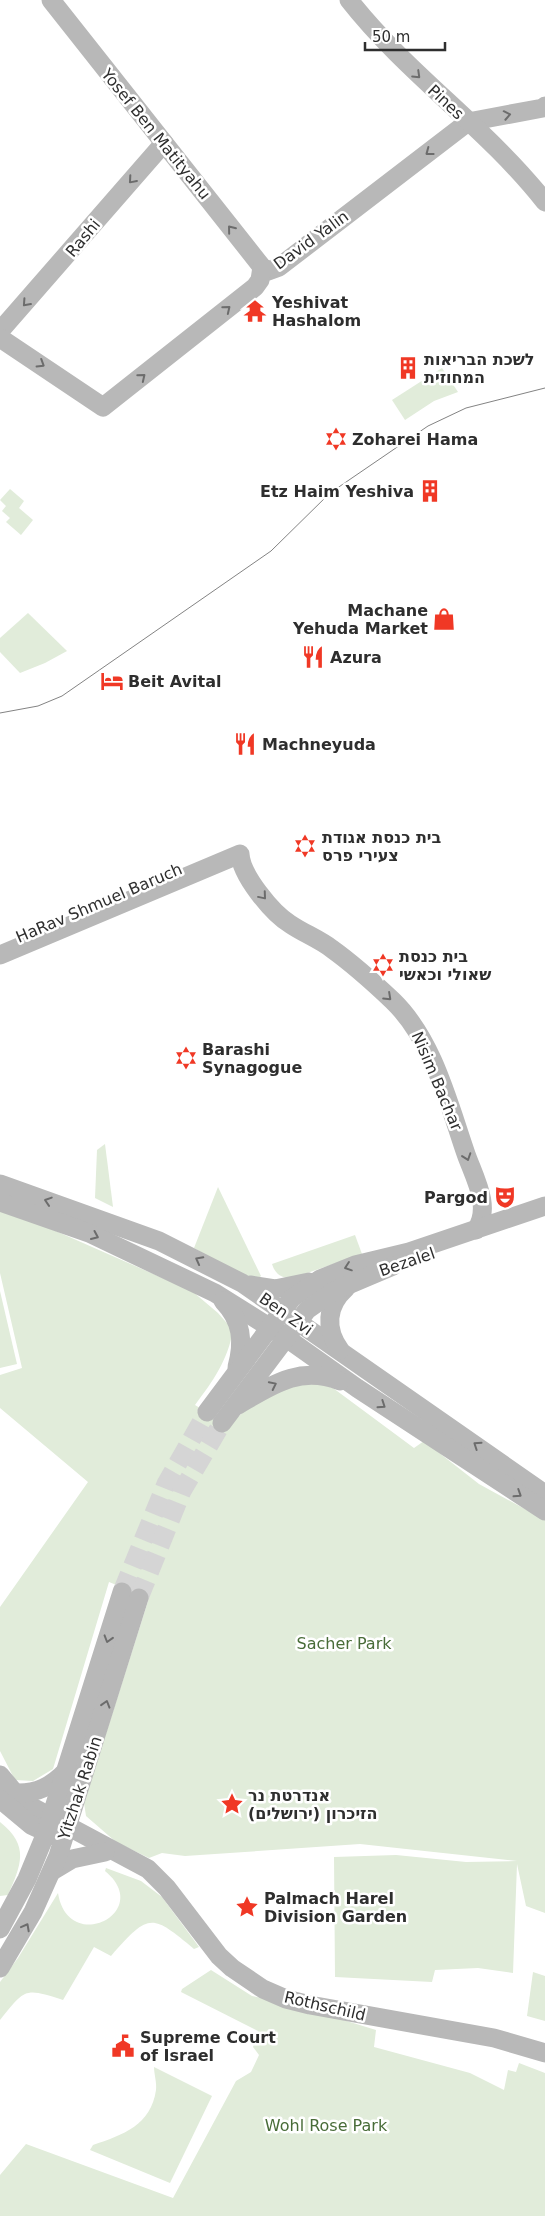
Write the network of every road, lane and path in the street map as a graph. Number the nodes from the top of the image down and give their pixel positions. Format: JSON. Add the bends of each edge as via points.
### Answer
{"nodes":[{"id":1,"x":50,"y":0,"type":"edge"},
{"id":2,"x":359,"y":4,"type":"edge"},
{"id":3,"x":545,"y":106,"type":"edge"},
{"id":4,"x":468,"y":122,"type":"junction"},
{"id":5,"x":164,"y":143,"type":"junction"},
{"id":6,"x":545,"y":202,"type":"edge"},
{"id":7,"x":262,"y":267,"type":"junction"},
{"id":8,"x":0,"y":331,"type":"edge"},
{"id":9,"x":0,"y":338,"type":"edge"},
{"id":10,"x":197,"y":866,"type":"junction"},
{"id":11,"x":0,"y":943,"type":"edge"},
{"id":12,"x":0,"y":955,"type":"edge"},
{"id":13,"x":0,"y":1184,"type":"edge"},
{"id":14,"x":0,"y":1202,"type":"edge"},
{"id":15,"x":545,"y":1206,"type":"edge"},
{"id":16,"x":545,"y":1215,"type":"edge"},
{"id":17,"x":476,"y":1230,"type":"junction"},
{"id":18,"x":320,"y":1279,"type":"junction"},
{"id":19,"x":352,"y":1282,"type":"junction"},
{"id":20,"x":242,"y":1283,"type":"junction"},
{"id":21,"x":215,"y":1293,"type":"junction"},
{"id":22,"x":289,"y":1316,"type":"junction"},
{"id":23,"x":277,"y":1332,"type":"junction"},
{"id":24,"x":342,"y":1353,"type":"junction"},
{"id":25,"x":235,"y":1374,"type":"junction"},
{"id":26,"x":357,"y":1388,"type":"junction"},
{"id":27,"x":220,"y":1415,"type":"junction"},
{"id":28,"x":545,"y":1494,"type":"edge"},
{"id":29,"x":545,"y":1511,"type":"edge"},
{"id":30,"x":67,"y":1770,"type":"junction"},
{"id":31,"x":0,"y":1775,"type":"edge"},
{"id":32,"x":77,"y":1800,"type":"junction"},
{"id":33,"x":9,"y":1801,"type":"edge"},
{"id":34,"x":49,"y":1826,"type":"junction"},
{"id":35,"x":66,"y":1833,"type":"junction"},
{"id":36,"x":102,"y":1847,"type":"junction"},
{"id":37,"x":34,"y":1864,"type":"junction"},
{"id":38,"x":52,"y":1871,"type":"junction"},
{"id":39,"x":0,"y":1929,"type":"edge"},
{"id":40,"x":0,"y":1968,"type":"edge"},
{"id":41,"x":545,"y":2053,"type":"edge"}],
"edges":[{"from":1,"to":5,"type":"street","name":"Yosef Ben Matityahu"},
{"from":2,"to":4,"type":"street","name":"Pines","one_way":true,"via":[[410,68]]},
{"from":4,"to":3,"type":"street","name":"David Yalin","one_way":true},
{"from":4,"to":6,"type":"street","name":"Pines","via":[[518,170]]},
{"from":4,"to":7,"type":"street","name":"David Yalin","one_way":true,"via":[[279,268],[272,271]]},
{"from":7,"to":5,"type":"street","name":"Yosef Ben Matityahu","one_way":true},
{"from":5,"to":8,"type":"street","name":"Rashi","one_way":true},
{"from":9,"to":7,"type":"street","name":"David Yalin","one_way":true,"via":[[104,407],[255,287]]},
{"from":10,"to":11,"type":"street","name":"HaRav Shmuel Baruch"},
{"from":10,"to":12,"type":"street","name":"HaRav Shmuel Baruch"},
{"from":10,"to":17,"type":"street","name":"Nisim Bachar","one_way":true,"via":[[240,849],[250,880],[281,917],[339,954],[394,1002],[413,1025],[432,1061],[482,1200],[482,1219]]},
{"from":20,"to":13,"type":"street","name":"Ben Zvi","one_way":true,"via":[[177,1248]]},
{"from":14,"to":21,"type":"street","name":"Ben Zvi","one_way":true,"via":[[89,1233]]},
{"from":15,"to":17,"type":"street","name":"Bezalel"},
{"from":16,"to":19,"type":"street","name":"Bezalel"},
{"from":17,"to":18,"type":"street","name":"Bezalel","one_way":true,"via":[[409,1252],[355,1265]]},
{"from":18,"to":20,"type":"street","via":[[275,1289]]},
{"from":18,"to":22,"type":"street","name":"Bezalel","via":[[299,1292]]},
{"from":19,"to":22,"type":"street","name":"Bezalel"},
{"from":19,"to":24,"type":"street","via":[[330,1311],[330,1332]]},
{"from":20,"to":22,"type":"street","name":"Ben Zvi"},
{"from":21,"to":23,"type":"street","name":"Ben Zvi"},
{"from":21,"to":25,"type":"street","via":[[234,1314],[242,1333]]},
{"from":22,"to":23,"type":"street"},
{"from":22,"to":24,"type":"street","name":"Ben Zvi"},
{"from":23,"to":25,"type":"street"},
{"from":23,"to":26,"type":"street","name":"Ben Zvi"},
{"from":23,"to":27,"type":"street"},
{"from":28,"to":24,"type":"street","name":"Ben Zvi","one_way":true},
{"from":25,"to":27,"type":"street"},
{"from":27,"to":26,"type":"street","one_way":true,"via":[[272,1385],[310,1374],[333,1378]]},
{"from":26,"to":29,"type":"street","name":"Ben Zvi","one_way":true},
{"from":32,"to":30,"type":"street","name":"Yitzhak Rabin","one_way":true,"via":[[131,1595]]},
{"from":30,"to":33,"type":"street","via":[[50,1786]]},
{"from":30,"to":34,"type":"street","name":"Yitzhak Rabin"},
{"from":31,"to":33,"type":"street"},
{"from":32,"to":35,"type":"street","name":"Yitzhak Rabin"},
{"from":32,"to":36,"type":"street","via":[[82,1819]]},
{"from":33,"to":34,"type":"street","name":"Rothschild"},
{"from":33,"to":37,"type":"street","via":[[27,1838]]},
{"from":34,"to":35,"type":"street","name":"Rothschild"},
{"from":34,"to":37,"type":"street","name":"Yitzhak Rabin"},
{"from":35,"to":36,"type":"street","name":"Rothschild"},
{"from":35,"to":38,"type":"street","name":"Yitzhak Rabin"},
{"from":36,"to":38,"type":"street"},
{"from":36,"to":41,"type":"street","name":"Rothschild","via":[[148,1869],[167,1888],[218,1956],[263,1989],[310,2005],[494,2038]]},
{"from":37,"to":39,"type":"street","name":"Yitzhak Rabin"},
{"from":40,"to":38,"type":"street","name":"Yitzhak Rabin","one_way":true,"via":[[19,1939]]}]}
